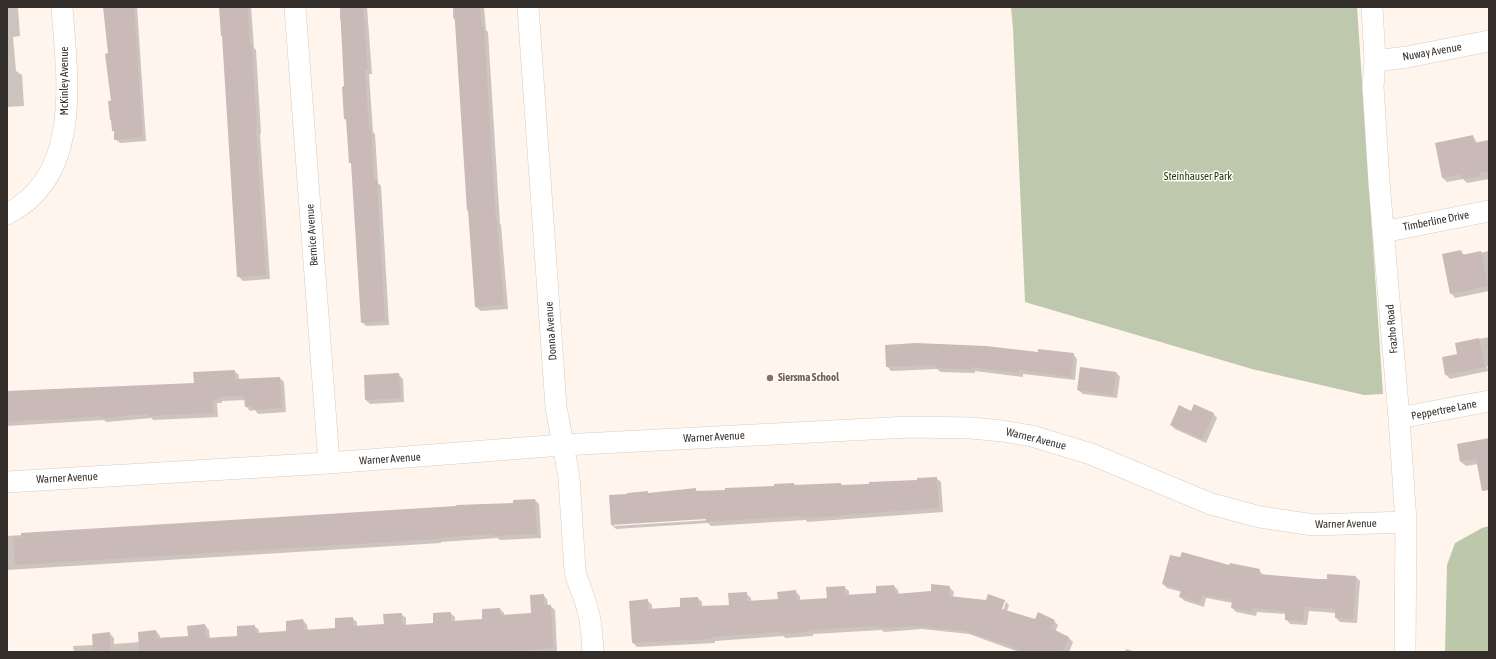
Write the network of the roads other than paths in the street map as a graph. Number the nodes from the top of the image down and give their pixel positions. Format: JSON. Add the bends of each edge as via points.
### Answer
{"nodes":[{"id":1,"x":62,"y":7,"type":"edge"},
{"id":2,"x":295,"y":7,"type":"edge"},
{"id":3,"x":528,"y":7,"type":"edge"},
{"id":4,"x":1372,"y":7,"type":"edge"},
{"id":5,"x":1489,"y":41,"type":"edge"},
{"id":6,"x":1375,"y":60,"type":"junction"},
{"id":7,"x":1489,"y":211,"type":"edge"},
{"id":8,"x":7,"y":214,"type":"edge"},
{"id":9,"x":1383,"y":232,"type":"junction"},
{"id":10,"x":1489,"y":401,"type":"edge"},
{"id":11,"x":1399,"y":418,"type":"junction"},
{"id":12,"x":562,"y":446,"type":"junction"},
{"id":13,"x":329,"y":463,"type":"junction"},
{"id":14,"x":7,"y":482,"type":"edge"},
{"id":15,"x":1406,"y":522,"type":"junction"},
{"id":16,"x":593,"y":652,"type":"edge"},
{"id":17,"x":1405,"y":652,"type":"edge"}],
"edges":[{"from":1,"to":8,"type":"street","name":"McKinley Avenue","via":[[66,63],[66,107],[62,144],[53,170],[34,196]]},
{"from":2,"to":13,"type":"street","name":"Bernice Avenue"},
{"from":3,"to":12,"type":"street","name":"Donna Avenue","via":[[556,407]]},
{"from":4,"to":6,"type":"street","name":"Frazho Road"},
{"from":5,"to":6,"type":"street","name":"Nuway Avenue","via":[[1407,57]]},
{"from":6,"to":9,"type":"street","name":"Frazho Road","via":[[1373,86]]},
{"from":7,"to":9,"type":"street","name":"Timberline Drive"},
{"from":9,"to":11,"type":"street","name":"Frazho Road"},
{"from":10,"to":11,"type":"street","name":"Peppertree Lane"},
{"from":11,"to":15,"type":"street","name":"Frazho Road"},
{"from":12,"to":13,"type":"street","name":"Warner Avenue"},
{"from":12,"to":15,"type":"street","name":"Warner Avenue","via":[[909,427],[1002,431],[1032,436],[1091,454],[1211,504],[1260,517],[1314,525]]},
{"from":12,"to":16,"type":"street","name":"Donna Avenue","via":[[570,477],[575,571],[588,609]]},
{"from":13,"to":14,"type":"street","name":"Warner Avenue"},
{"from":15,"to":17,"type":"street","name":"Frazho Road"}]}
